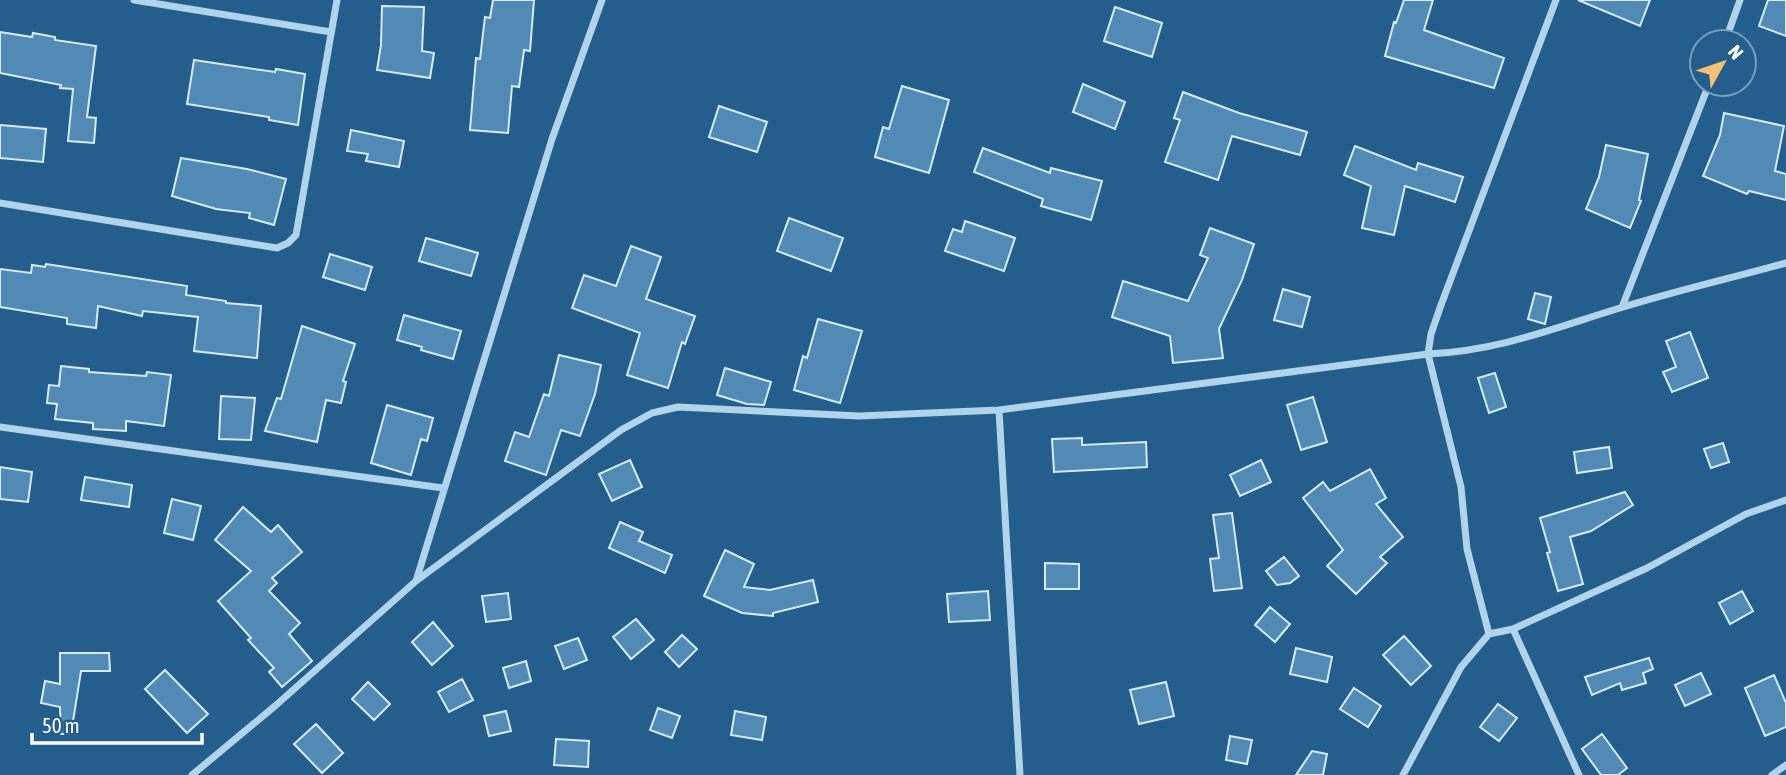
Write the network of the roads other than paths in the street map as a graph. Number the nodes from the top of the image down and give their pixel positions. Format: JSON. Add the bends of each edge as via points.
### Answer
{"nodes":[{"id":1,"x":134,"y":0,"type":"edge"},
{"id":2,"x":337,"y":0,"type":"edge"},
{"id":3,"x":602,"y":0,"type":"edge"},
{"id":4,"x":1556,"y":0,"type":"edge"},
{"id":5,"x":1740,"y":0,"type":"edge"},
{"id":6,"x":1730,"y":28,"type":"edge"},
{"id":7,"x":331,"y":32,"type":"junction"},
{"id":8,"x":1704,"y":98,"type":"edge"},
{"id":9,"x":0,"y":203,"type":"edge"},
{"id":10,"x":1786,"y":263,"type":"edge"},
{"id":11,"x":1622,"y":307,"type":"junction"},
{"id":12,"x":1428,"y":354,"type":"junction"},
{"id":13,"x":999,"y":410,"type":"junction"},
{"id":14,"x":0,"y":427,"type":"edge"},
{"id":15,"x":443,"y":488,"type":"junction"},
{"id":16,"x":1786,"y":500,"type":"edge"},
{"id":17,"x":416,"y":581,"type":"junction"},
{"id":18,"x":1513,"y":629,"type":"junction"},
{"id":19,"x":1489,"y":634,"type":"junction"},
{"id":20,"x":1786,"y":765,"type":"edge"},
{"id":21,"x":192,"y":775,"type":"edge"},
{"id":22,"x":1020,"y":775,"type":"edge"},
{"id":23,"x":1403,"y":775,"type":"edge"},
{"id":24,"x":1579,"y":775,"type":"edge"},
{"id":25,"x":1772,"y":775,"type":"edge"}],
"edges":[{"from":1,"to":7,"type":"street"},
{"from":2,"to":7,"type":"street"},
{"from":3,"to":15,"type":"street","via":[[552,139]]},
{"from":4,"to":12,"type":"street","via":[[1434,324]]},
{"from":5,"to":6,"type":"street"},
{"from":7,"to":9,"type":"street","via":[[296,234],[288,243],[277,248]]},
{"from":8,"to":11,"type":"street"},
{"from":10,"to":11,"type":"street"},
{"from":11,"to":12,"type":"street","via":[[1510,343]]},
{"from":12,"to":13,"type":"street"},
{"from":12,"to":19,"type":"street","via":[[1461,488],[1467,549]]},
{"from":13,"to":17,"type":"street","via":[[859,416],[678,407],[652,413],[621,430]]},
{"from":13,"to":22,"type":"street"},
{"from":14,"to":15,"type":"street"},
{"from":15,"to":17,"type":"street"},
{"from":16,"to":18,"type":"street","via":[[1746,514],[1647,568]]},
{"from":17,"to":21,"type":"street"},
{"from":18,"to":19,"type":"street"},
{"from":18,"to":24,"type":"street"},
{"from":19,"to":23,"type":"street","via":[[1461,667]]},
{"from":20,"to":25,"type":"street"}]}
